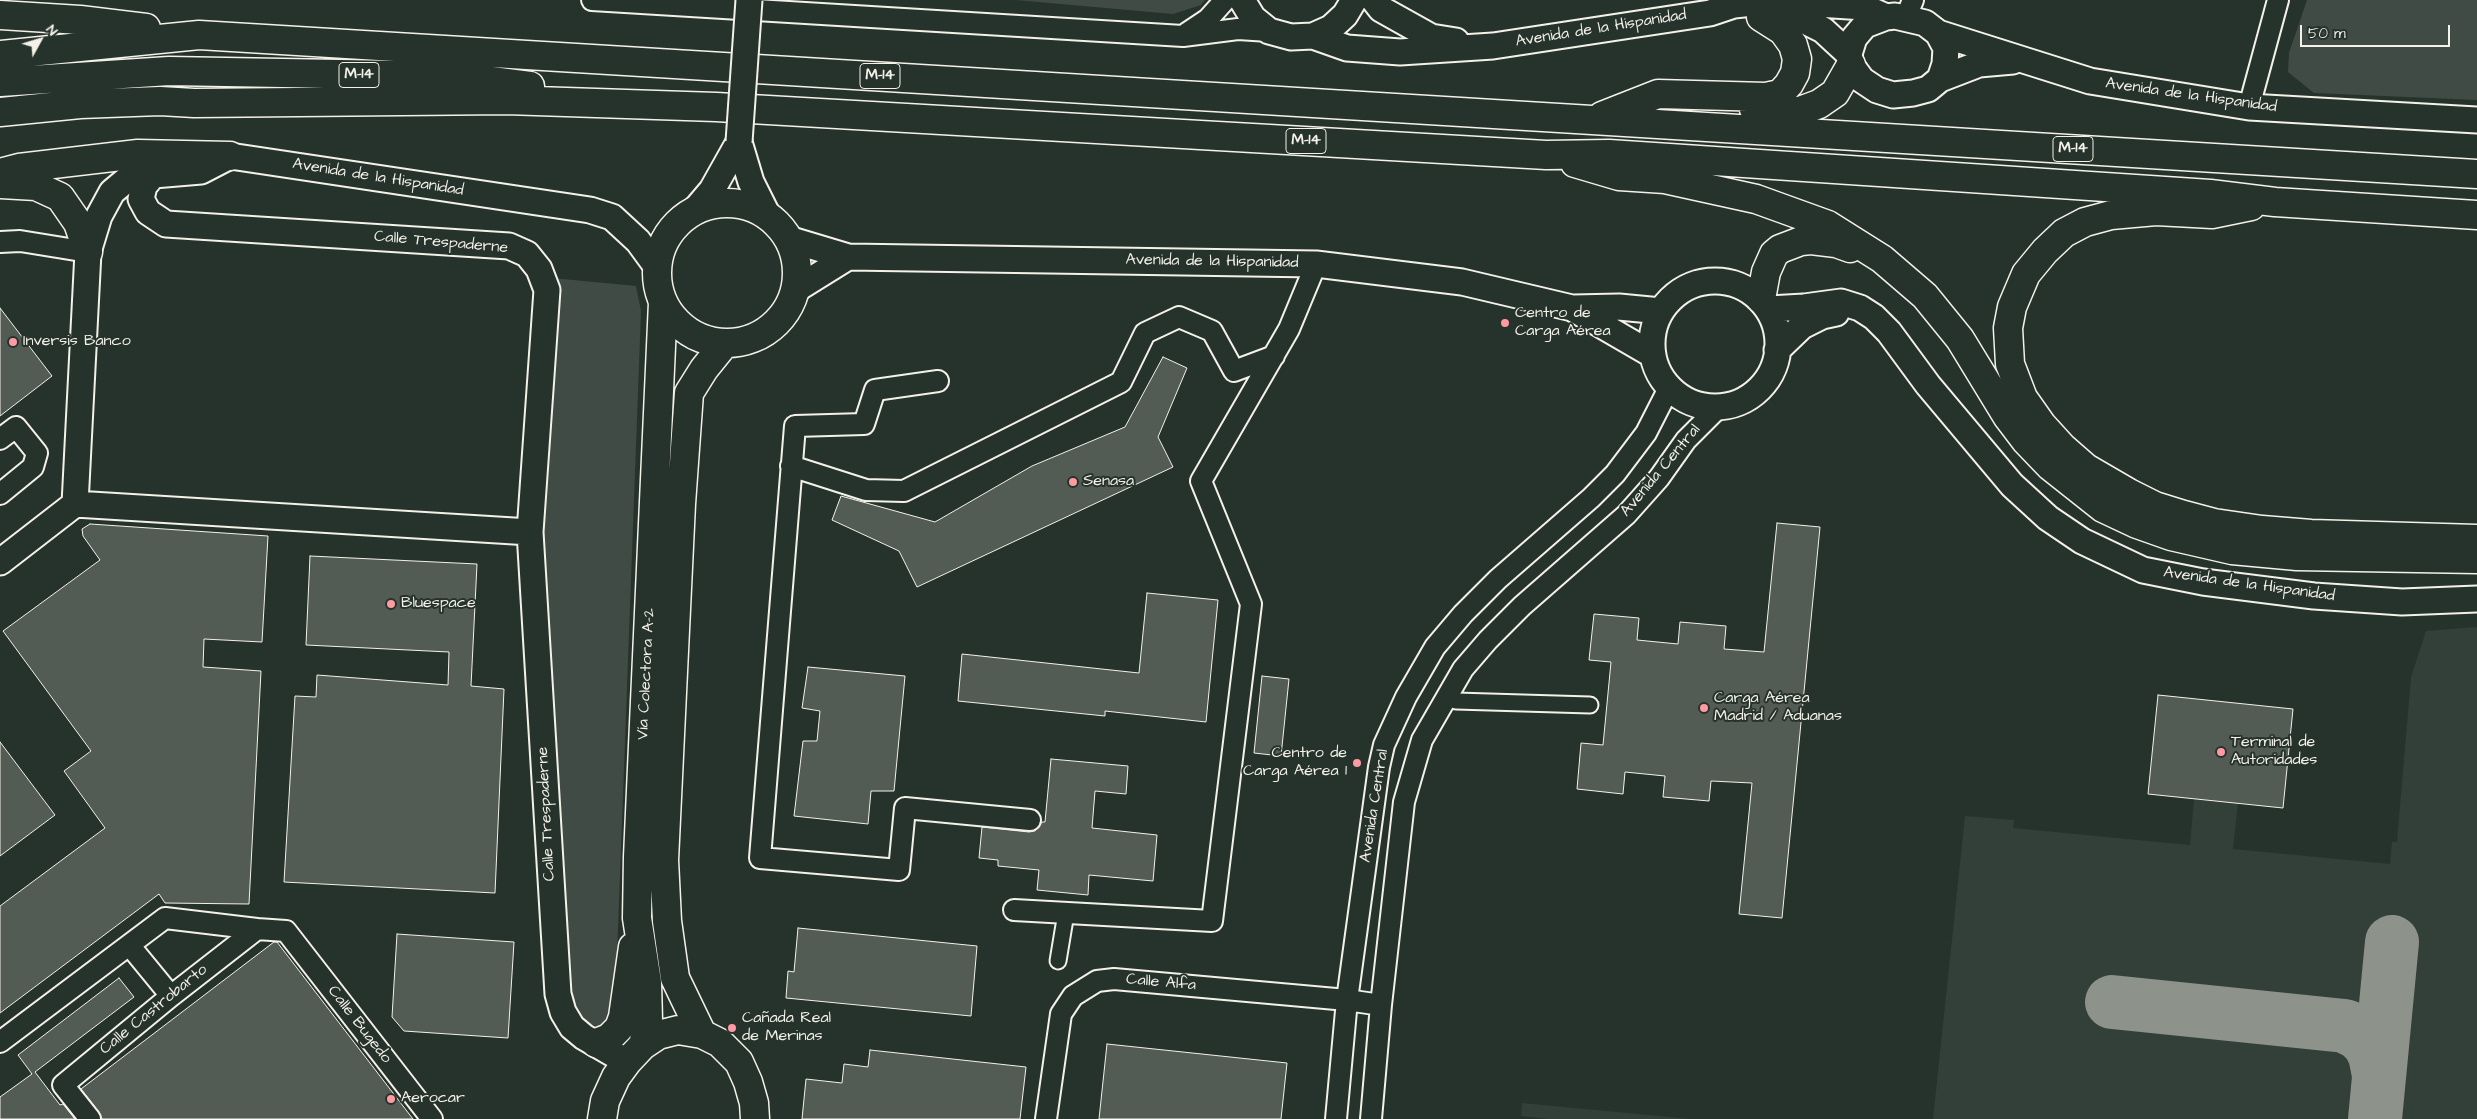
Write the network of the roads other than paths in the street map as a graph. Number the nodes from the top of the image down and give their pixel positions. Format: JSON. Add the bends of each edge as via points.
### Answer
{"nodes":[{"id":1,"x":592,"y":0,"type":"edge"},
{"id":2,"x":748,"y":0,"type":"edge"},
{"id":3,"x":1224,"y":0,"type":"edge"},
{"id":4,"x":1242,"y":0,"type":"edge"},
{"id":5,"x":1354,"y":0,"type":"edge"},
{"id":6,"x":1374,"y":0,"type":"edge"},
{"id":7,"x":2278,"y":0,"type":"edge"},
{"id":8,"x":1902,"y":11,"type":"edge"},
{"id":9,"x":1710,"y":12,"type":"junction"},
{"id":10,"x":0,"y":15,"type":"edge"},
{"id":11,"x":1761,"y":17,"type":"junction"},
{"id":12,"x":1269,"y":30,"type":"junction"},
{"id":13,"x":1938,"y":33,"type":"junction"},
{"id":14,"x":199,"y":34,"type":"junction"},
{"id":15,"x":1183,"y":36,"type":"junction"},
{"id":16,"x":1313,"y":36,"type":"junction"},
{"id":17,"x":1493,"y":46,"type":"junction"},
{"id":18,"x":0,"y":55,"type":"edge"},
{"id":19,"x":1850,"y":59,"type":"junction"},
{"id":20,"x":2028,"y":61,"type":"junction"},
{"id":21,"x":1940,"y":78,"type":"junction"},
{"id":22,"x":0,"y":82,"type":"edge"},
{"id":23,"x":194,"y":104,"type":"junction"},
{"id":24,"x":716,"y":107,"type":"junction"},
{"id":25,"x":2249,"y":107,"type":"junction"},
{"id":26,"x":0,"y":112,"type":"edge"},
{"id":27,"x":1594,"y":119,"type":"junction"},
{"id":28,"x":2477,"y":120,"type":"edge"},
{"id":29,"x":1668,"y":124,"type":"junction"},
{"id":30,"x":0,"y":128,"type":"edge"},
{"id":31,"x":739,"y":142,"type":"junction"},
{"id":32,"x":230,"y":156,"type":"junction"},
{"id":33,"x":1546,"y":156,"type":"junction"},
{"id":34,"x":0,"y":157,"type":"edge"},
{"id":35,"x":75,"y":161,"type":"junction"},
{"id":36,"x":0,"y":173,"type":"edge"},
{"id":37,"x":155,"y":173,"type":"junction"},
{"id":38,"x":2477,"y":174,"type":"edge"},
{"id":39,"x":0,"y":184,"type":"edge"},
{"id":40,"x":2275,"y":202,"type":"junction"},
{"id":41,"x":695,"y":210,"type":"junction"},
{"id":42,"x":2477,"y":215,"type":"edge"},
{"id":43,"x":768,"y":216,"type":"junction"},
{"id":44,"x":788,"y":239,"type":"junction"},
{"id":45,"x":0,"y":242,"type":"edge"},
{"id":46,"x":88,"y":252,"type":"junction"},
{"id":47,"x":848,"y":257,"type":"junction"},
{"id":48,"x":1882,"y":259,"type":"junction"},
{"id":49,"x":1316,"y":264,"type":"junction"},
{"id":50,"x":657,"y":267,"type":"junction"},
{"id":51,"x":795,"y":290,"type":"junction"},
{"id":52,"x":663,"y":302,"type":"junction"},
{"id":53,"x":1765,"y":304,"type":"junction"},
{"id":54,"x":1572,"y":308,"type":"junction"},
{"id":55,"x":1860,"y":308,"type":"junction"},
{"id":56,"x":1661,"y":310,"type":"junction"},
{"id":57,"x":725,"y":343,"type":"junction"},
{"id":58,"x":1777,"y":350,"type":"junction"},
{"id":59,"x":1653,"y":355,"type":"junction"},
{"id":60,"x":1274,"y":356,"type":"junction"},
{"id":61,"x":938,"y":381,"type":"dead end"},
{"id":62,"x":1670,"y":388,"type":"junction"},
{"id":63,"x":1719,"y":407,"type":"junction"},
{"id":64,"x":0,"y":439,"type":"edge"},
{"id":65,"x":791,"y":466,"type":"junction"},
{"id":66,"x":0,"y":494,"type":"edge"},
{"id":67,"x":75,"y":504,"type":"junction"},
{"id":68,"x":530,"y":532,"type":"junction"},
{"id":69,"x":2477,"y":539,"type":"edge"},
{"id":70,"x":2477,"y":559,"type":"edge"},
{"id":71,"x":0,"y":562,"type":"edge"},
{"id":72,"x":2477,"y":600,"type":"edge"},
{"id":73,"x":1456,"y":701,"type":"dead end"},
{"id":74,"x":1590,"y":705,"type":"dead end"},
{"id":75,"x":1030,"y":820,"type":"dead end"},
{"id":76,"x":1014,"y":910,"type":"dead end"},
{"id":77,"x":1066,"y":913,"type":"junction"},
{"id":78,"x":637,"y":918,"type":"junction"},
{"id":79,"x":257,"y":929,"type":"junction"},
{"id":80,"x":130,"y":946,"type":"junction"},
{"id":81,"x":1058,"y":960,"type":"dead end"},
{"id":82,"x":171,"y":996,"type":"junction"},
{"id":83,"x":1347,"y":1000,"type":"junction"},
{"id":84,"x":1381,"y":1005,"type":"junction"},
{"id":85,"x":702,"y":1034,"type":"junction"},
{"id":86,"x":0,"y":1042,"type":"edge"},
{"id":87,"x":596,"y":1043,"type":"junction"},
{"id":88,"x":635,"y":1054,"type":"junction"},
{"id":89,"x":90,"y":1119,"type":"edge"},
{"id":90,"x":432,"y":1119,"type":"edge"},
{"id":91,"x":602,"y":1119,"type":"edge"},
{"id":92,"x":755,"y":1119,"type":"edge"},
{"id":93,"x":1046,"y":1119,"type":"edge"},
{"id":94,"x":1336,"y":1119,"type":"edge"},
{"id":95,"x":1371,"y":1119,"type":"edge"}],
"edges":[{"from":1,"to":15,"type":"street"},
{"from":2,"to":31,"type":"street","bridge":true},
{"from":3,"to":15,"type":"street","via":[[1208,19]]},
{"from":4,"to":12,"type":"street","via":[[1253,18]]},
{"from":5,"to":16,"type":"street","via":[[1345,15],[1331,28]]},
{"from":6,"to":17,"type":"street","name":"Avenida de la Hispanidad","via":[[1382,9],[1431,37]]},
{"from":7,"to":25,"type":"street"},
{"from":8,"to":9,"type":"street","name":"Avenida de la Hispanidad","via":[[1772,1],[1734,5]]},
{"from":8,"to":13,"type":"street"},
{"from":8,"to":19,"type":"street","via":[[1865,25],[1854,38]]},
{"from":9,"to":11,"type":"street","name":"Avenida de la Hispanidad"},
{"from":9,"to":17,"type":"street","name":"Avenida de la Hispanidad"},
{"from":10,"to":14,"type":"main road","number":"M-14","via":[[80,20]]},
{"from":11,"to":19,"type":"street","name":"Avenida de la Hispanidad","via":[[1795,16],[1823,30]]},
{"from":11,"to":27,"type":"main road","via":[[1783,31],[1793,45],[1797,59],[1795,73],[1780,94],[1766,98],[1658,94]]},
{"from":12,"to":15,"type":"street","via":[[1238,29]]},
{"from":12,"to":16,"type":"street","via":[[1290,37]]},
{"from":13,"to":20,"type":"street","name":"Avenida de la Hispanidad"},
{"from":13,"to":21,"type":"street","via":[[1946,48],[1946,64]]},
{"from":14,"to":18,"type":"main road","number":"M-14"},
{"from":14,"to":27,"type":"main road","number":"M-14"},
{"from":16,"to":17,"type":"street","name":"Avenida de la Hispanidad","via":[[1347,48],[1400,52]]},
{"from":19,"to":21,"type":"street","via":[[1862,80],[1893,95],[1928,89]]},
{"from":19,"to":29,"type":"main road","via":[[1834,93],[1820,104],[1800,111],[1710,106]]},
{"from":20,"to":21,"type":"street","name":"Avenida de la Hispanidad","via":[[1979,64]]},
{"from":20,"to":25,"type":"street","name":"Avenida de la Hispanidad","via":[[2090,80]]},
{"from":22,"to":24,"type":"main road","number":"M-14","via":[[169,71],[452,76]]},
{"from":23,"to":24,"type":"main road","via":[[506,100]]},
{"from":23,"to":26,"type":"main road","via":[[160,101],[80,104]]},
{"from":23,"to":30,"type":"main road","via":[[162,115]]},
{"from":24,"to":33,"type":"main road","number":"M-14"},
{"from":25,"to":28,"type":"street","name":"Avenida de la Hispanidad"},
{"from":27,"to":29,"type":"main road","number":"M-14"},
{"from":29,"to":38,"type":"main road","number":"M-14"},
{"from":31,"to":41,"type":"street","via":[[712,190]]},
{"from":31,"to":43,"type":"street","via":[[751,182]]},
{"from":32,"to":35,"type":"main road","via":[[138,154]]},
{"from":32,"to":37,"type":"street","via":[[201,171]]},
{"from":32,"to":50,"type":"street","name":"Avenida de la Hispanidad","via":[[590,210],[612,217],[638,241]]},
{"from":33,"to":40,"type":"main road","number":"M-14","via":[[1629,156],[2210,194]]},
{"from":33,"to":48,"type":"main road","via":[[1619,176],[1665,179],[1756,199],[1828,225]]},
{"from":34,"to":35,"type":"main road"},
{"from":35,"to":36,"type":"main road"},
{"from":37,"to":46,"type":"street","via":[[130,176],[112,192],[99,216]]},
{"from":37,"to":68,"type":"street","name":"Calle Trespaderne","via":[[144,186],[141,198],[148,212],[166,224],[509,246],[527,254],[539,269],[547,290]]},
{"from":39,"to":46,"type":"main road","via":[[36,186],[60,197],[78,223]]},
{"from":40,"to":42,"type":"main road","number":"M-14"},
{"from":40,"to":69,"type":"main road","via":[[2212,214],[2156,211],[2111,215],[2085,222],[2064,233],[2026,274],[2012,307],[2008,328],[2010,364],[2023,398],[2042,425],[2086,468],[2129,493],[2184,515],[2223,524],[2301,533]]},
{"from":41,"to":43,"type":"main road","via":[[719,203],[745,205]]},
{"from":41,"to":50,"type":"main road","via":[[680,220],[669,234]]},
{"from":43,"to":44,"type":"main road"},
{"from":44,"to":47,"type":"street","name":"Avenida de la Hispanidad"},
{"from":44,"to":51,"type":"main road","via":[[795,255]]},
{"from":45,"to":46,"type":"street","via":[[20,241]]},
{"from":46,"to":67,"type":"street"},
{"from":47,"to":49,"type":"street","name":"Avenida de la Hispanidad"},
{"from":47,"to":51,"type":"street"},
{"from":48,"to":53,"type":"main road","via":[[1825,240],[1790,244],[1780,249],[1770,261]]},
{"from":48,"to":70,"type":"main road","via":[[1925,296],[1960,339],[2026,441],[2076,489],[2104,508],[2171,536],[2232,550],[2297,556]]},
{"from":49,"to":54,"type":"street","name":"Avenida de la Hispanidad","via":[[1462,282]]},
{"from":49,"to":60,"type":"street"},
{"from":50,"to":52,"type":"main road"},
{"from":51,"to":57,"type":"main road","via":[[788,308],[776,323],[744,341]]},
{"from":52,"to":57,"type":"main road","via":[[688,331],[706,340]]},
{"from":52,"to":78,"type":"main road","name":"Vía Colectora A-2"},
{"from":53,"to":55,"type":"street","name":"Avenida de la Hispanidad","via":[[1804,308],[1841,302]]},
{"from":53,"to":56,"type":"street","via":[[1747,289],[1732,282],[1715,280],[1698,282],[1683,289]]},
{"from":53,"to":58,"type":"street","via":[[1773,322]]},
{"from":54,"to":56,"type":"street","name":"Avenida de la Hispanidad"},
{"from":54,"to":59,"type":"street","name":"Avenida de la Hispanidad"},
{"from":55,"to":58,"type":"street","via":[[1822,316],[1802,326]]},
{"from":55,"to":72,"type":"street","name":"Avenida de la Hispanidad","via":[[1889,332],[1934,392],[2012,485],[2048,518],[2107,554],[2143,570],[2259,589],[2402,602]]},
{"from":56,"to":59,"type":"street","via":[[1653,332]]},
{"from":57,"to":85,"type":"main road","name":"Vía Colectora A-2","via":[[689,393],[664,860],[667,921],[675,978]]},
{"from":58,"to":63,"type":"street","via":[[1775,364],[1755,394],[1738,403]]},
{"from":59,"to":62,"type":"street","via":[[1659,373]]},
{"from":60,"to":65,"type":"street","via":[[1234,371],[1212,331],[1179,317],[1145,333],[1121,382],[904,490],[866,490]]},
{"from":60,"to":77,"type":"street","via":[[1201,481],[1251,604],[1212,922]]},
{"from":61,"to":65,"type":"street","via":[[875,390],[864,424],[795,426]]},
{"from":62,"to":63,"type":"street","via":[[1692,403]]},
{"from":62,"to":83,"type":"street","name":"Avenida Central","via":[[1646,433],[1615,474],[1463,614],[1436,647],[1406,697],[1384,745],[1379,767]]},
{"from":63,"to":84,"type":"street","name":"Avenida Central","via":[[1686,440],[1659,478],[1626,514],[1488,640],[1463,669],[1444,700],[1422,740],[1404,802]]},
{"from":64,"to":66,"type":"street","via":[[16,427],[37,453],[33,467]]},
{"from":65,"to":75,"type":"street","via":[[760,858],[899,870],[905,808]]},
{"from":67,"to":68,"type":"street"},
{"from":67,"to":71,"type":"street"},
{"from":68,"to":87,"type":"street","name":"Calle Trespaderne","via":[[558,994],[572,1027]]},
{"from":73,"to":74,"type":"street"},
{"from":76,"to":77,"type":"street"},
{"from":77,"to":81,"type":"street"},
{"from":78,"to":87,"type":"main road","via":[[623,1016],[619,1028],[609,1038]]},
{"from":78,"to":88,"type":"main road","name":"Vía Colectora A-2","via":[[647,982],[648,1022]]},
{"from":79,"to":80,"type":"street","via":[[166,918]]},
{"from":79,"to":82,"type":"street","name":"Calle Castrobarto"},
{"from":79,"to":90,"type":"street","name":"Calle Bugedo","via":[[286,931]]},
{"from":80,"to":82,"type":"street"},
{"from":80,"to":86,"type":"street"},
{"from":82,"to":89,"type":"street","name":"Calle Castrobarto","via":[[64,1085]]},
{"from":83,"to":84,"type":"street","name":"Calle Alfa"},
{"from":83,"to":93,"type":"street","name":"Calle Alfa","via":[[1114,979],[1097,981],[1073,996],[1061,1014]]},
{"from":83,"to":94,"type":"street","name":"Avenida Central"},
{"from":84,"to":95,"type":"street","name":"Avenida Central"},
{"from":85,"to":88,"type":"main road","via":[[678,1030],[658,1035]]},
{"from":85,"to":92,"type":"main road","via":[[720,1043],[739,1062],[750,1089]]},
{"from":87,"to":88,"type":"street","name":"Calle Trespaderne"},
{"from":88,"to":91,"type":"main road","via":[[616,1077],[605,1101]]}]}
